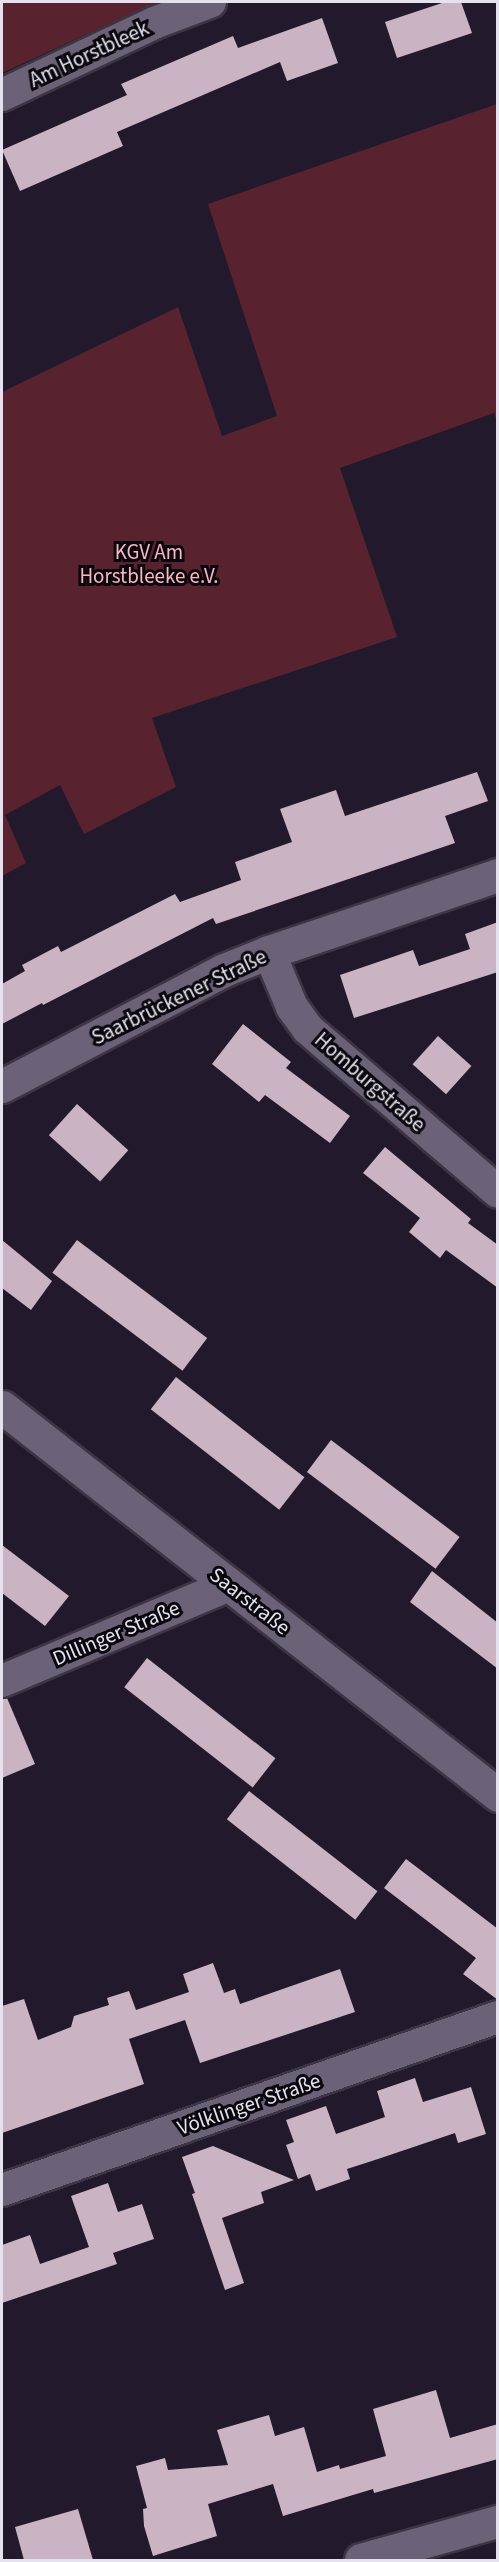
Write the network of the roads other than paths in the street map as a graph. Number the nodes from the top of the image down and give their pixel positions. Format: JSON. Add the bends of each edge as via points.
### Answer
{"nodes":[{"id":1,"x":210,"y":2,"type":"edge"},
{"id":2,"x":2,"y":95,"type":"edge"},
{"id":3,"x":498,"y":875,"type":"edge"},
{"id":4,"x":269,"y":952,"type":"junction"},
{"id":5,"x":2,"y":1086,"type":"edge"},
{"id":6,"x":498,"y":1192,"type":"edge"},
{"id":7,"x":2,"y":1407,"type":"edge"},
{"id":8,"x":229,"y":1585,"type":"junction"},
{"id":9,"x":2,"y":1681,"type":"edge"},
{"id":10,"x":498,"y":1795,"type":"edge"},
{"id":11,"x":498,"y":2017,"type":"edge"},
{"id":12,"x":2,"y":2190,"type":"edge"},
{"id":13,"x":498,"y":2522,"type":"edge"},
{"id":14,"x":361,"y":2560,"type":"edge"}],
"edges":[{"from":1,"to":2,"type":"street","name":"Am Horstbleek","via":[[154,22]]},
{"from":3,"to":4,"type":"street","name":"Saarbrückener Straße"},
{"from":4,"to":5,"type":"street","name":"Saarbrückener Straße","via":[[224,970]]},
{"from":4,"to":6,"type":"street","name":"Homburgstraße","via":[[292,1007],[308,1029]]},
{"from":7,"to":8,"type":"street","name":"Saarstraße"},
{"from":8,"to":9,"type":"street","name":"Dillinger Straße"},
{"from":8,"to":10,"type":"street","name":"Saarstraße"},
{"from":11,"to":12,"type":"street","name":"Völklinger Straße"},
{"from":13,"to":14,"type":"street"}]}
